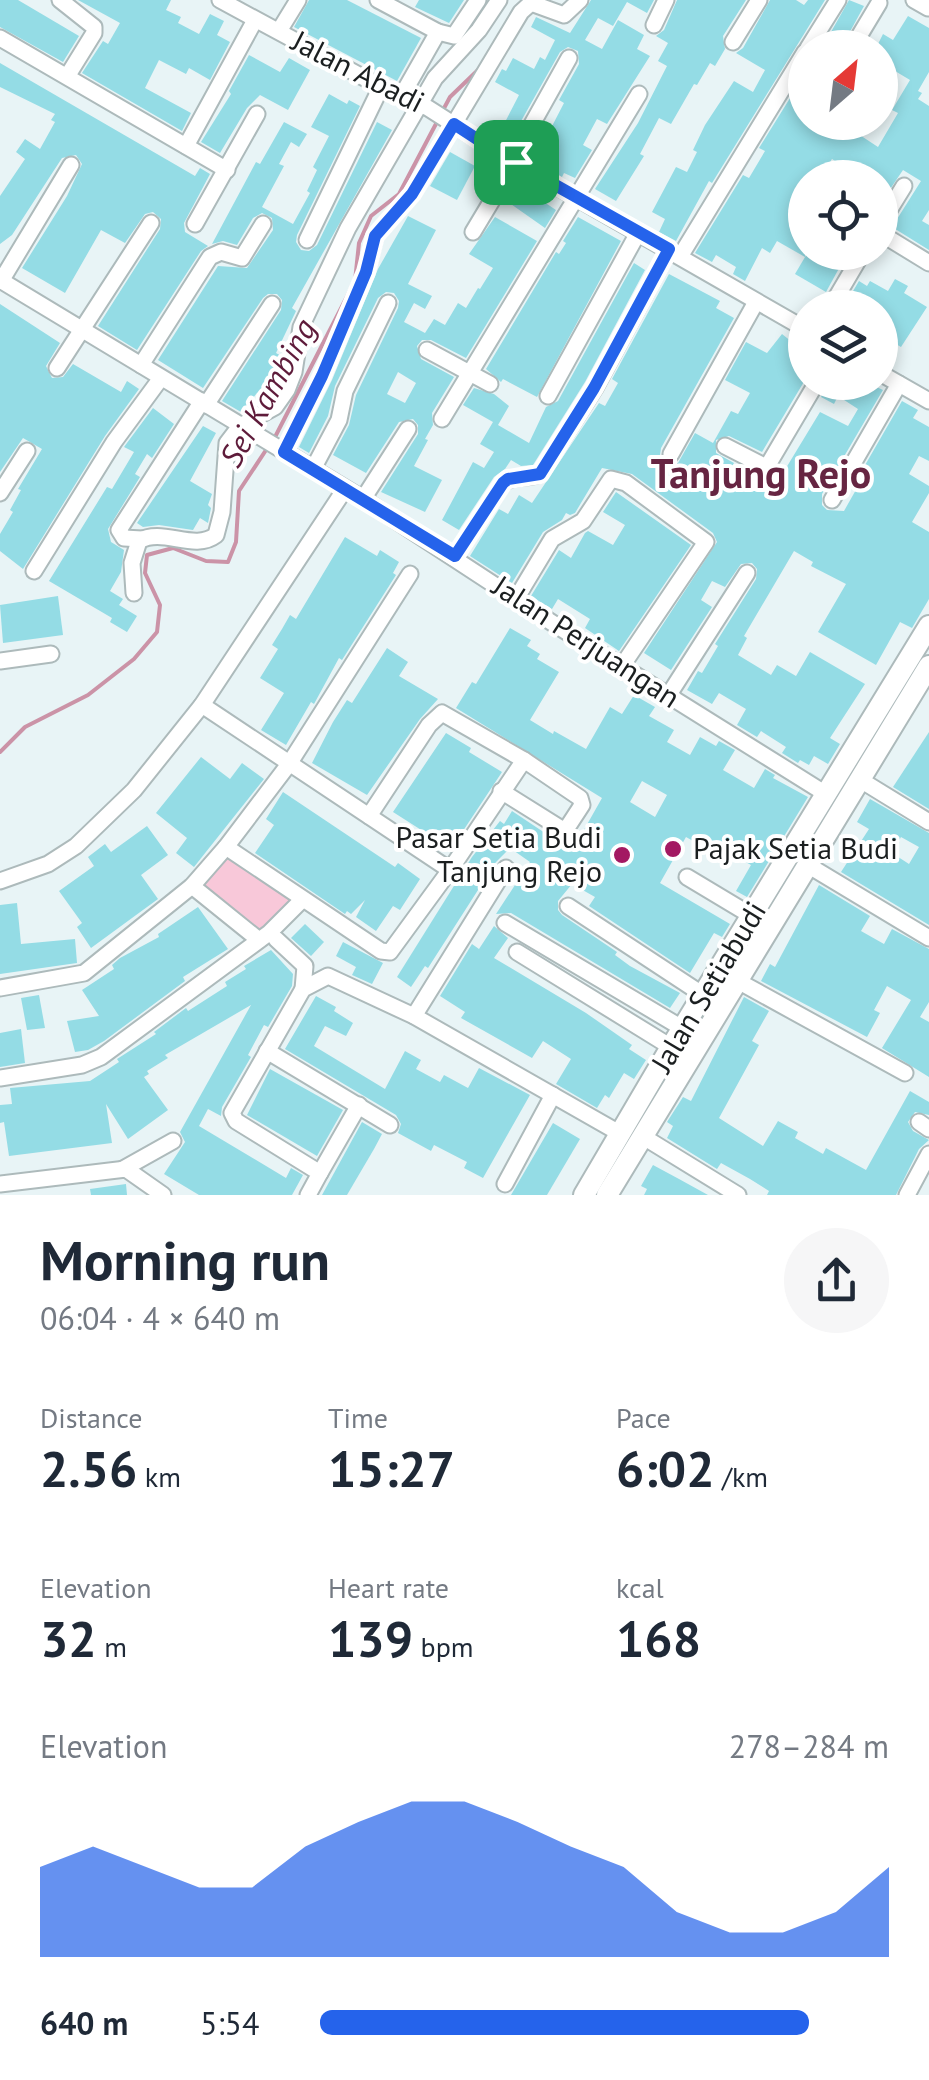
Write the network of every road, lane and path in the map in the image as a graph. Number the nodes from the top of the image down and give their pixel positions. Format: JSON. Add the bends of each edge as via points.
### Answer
{"nodes":[{"id":1,"x":60,"y":0,"type":"edge"},
{"id":2,"x":220,"y":0,"type":"edge"},
{"id":3,"x":298,"y":0,"type":"edge"},
{"id":4,"x":478,"y":0,"type":"edge"},
{"id":5,"x":499,"y":0,"type":"edge"},
{"id":6,"x":580,"y":0,"type":"edge"},
{"id":7,"x":666,"y":0,"type":"edge"},
{"id":8,"x":760,"y":0,"type":"edge"},
{"id":9,"x":838,"y":0,"type":"edge"},
{"id":10,"x":914,"y":0,"type":"edge"},
{"id":11,"x":878,"y":1,"type":"edge"},
{"id":12,"x":388,"y":2,"type":"edge"},
{"id":13,"x":928,"y":8,"type":"edge"},
{"id":14,"x":255,"y":20,"type":"junction"},
{"id":15,"x":654,"y":25,"type":"dead end"},
{"id":16,"x":819,"y":30,"type":"edge"},
{"id":17,"x":862,"y":30,"type":"edge"},
{"id":18,"x":279,"y":32,"type":"junction"},
{"id":19,"x":438,"y":32,"type":"junction"},
{"id":20,"x":0,"y":38,"type":"edge"},
{"id":21,"x":733,"y":42,"type":"dead end"},
{"id":22,"x":568,"y":58,"type":"dead end"},
{"id":23,"x":68,"y":76,"type":"junction"},
{"id":24,"x":788,"y":78,"type":"edge"},
{"id":25,"x":381,"y":87,"type":"junction"},
{"id":26,"x":639,"y":94,"type":"dead end"},
{"id":27,"x":401,"y":97,"type":"junction"},
{"id":28,"x":424,"y":106,"type":"junction"},
{"id":29,"x":258,"y":114,"type":"dead end"},
{"id":30,"x":451,"y":122,"type":"junction"},
{"id":31,"x":186,"y":146,"type":"junction"},
{"id":32,"x":514,"y":161,"type":"junction"},
{"id":33,"x":71,"y":166,"type":"dead end"},
{"id":34,"x":227,"y":170,"type":"junction"},
{"id":35,"x":904,"y":186,"type":"dead end"},
{"id":36,"x":898,"y":197,"type":"edge"},
{"id":37,"x":577,"y":198,"type":"junction"},
{"id":38,"x":151,"y":223,"type":"dead end"},
{"id":39,"x":196,"y":224,"type":"dead end"},
{"id":40,"x":263,"y":224,"type":"dead end"},
{"id":41,"x":473,"y":232,"type":"dead end"},
{"id":42,"x":638,"y":234,"type":"junction"},
{"id":43,"x":308,"y":240,"type":"dead end"},
{"id":44,"x":898,"y":242,"type":"edge"},
{"id":45,"x":675,"y":252,"type":"junction"},
{"id":46,"x":929,"y":264,"type":"edge"},
{"id":47,"x":0,"y":280,"type":"edge"},
{"id":48,"x":38,"y":302,"type":"junction"},
{"id":49,"x":388,"y":302,"type":"dead end"},
{"id":50,"x":756,"y":302,"type":"junction"},
{"id":51,"x":272,"y":304,"type":"dead end"},
{"id":52,"x":29,"y":316,"type":"dead end"},
{"id":53,"x":788,"y":320,"type":"edge"},
{"id":54,"x":81,"y":329,"type":"junction"},
{"id":55,"x":427,"y":350,"type":"dead end"},
{"id":56,"x":141,"y":364,"type":"junction"},
{"id":57,"x":58,"y":368,"type":"dead end"},
{"id":58,"x":469,"y":373,"type":"junction"},
{"id":59,"x":161,"y":378,"type":"junction"},
{"id":60,"x":490,"y":384,"type":"dead end"},
{"id":61,"x":900,"y":384,"type":"joint"},
{"id":62,"x":548,"y":396,"type":"dead end"},
{"id":63,"x":806,"y":400,"type":"edge"},
{"id":64,"x":929,"y":400,"type":"edge"},
{"id":65,"x":204,"y":403,"type":"junction"},
{"id":66,"x":442,"y":419,"type":"dead end"},
{"id":67,"x":242,"y":427,"type":"junction"},
{"id":68,"x":408,"y":428,"type":"dead end"},
{"id":69,"x":726,"y":446,"type":"dead end"},
{"id":70,"x":280,"y":450,"type":"junction"},
{"id":71,"x":27,"y":451,"type":"dead end"},
{"id":72,"x":671,"y":454,"type":"dead end"},
{"id":73,"x":313,"y":469,"type":"junction"},
{"id":74,"x":346,"y":489,"type":"junction"},
{"id":75,"x":0,"y":493,"type":"edge"},
{"id":76,"x":363,"y":498,"type":"junction"},
{"id":77,"x":832,"y":500,"type":"dead end"},
{"id":78,"x":142,"y":540,"type":"junction"},
{"id":79,"x":455,"y":556,"type":"junction"},
{"id":80,"x":34,"y":572,"type":"dead end"},
{"id":81,"x":747,"y":573,"type":"dead end"},
{"id":82,"x":410,"y":574,"type":"dead end"},
{"id":83,"x":134,"y":593,"type":"dead end"},
{"id":84,"x":517,"y":597,"type":"junction"},
{"id":85,"x":929,"y":626,"type":"edge"},
{"id":86,"x":51,"y":654,"type":"dead end"},
{"id":87,"x":0,"y":662,"type":"edge"},
{"id":88,"x":622,"y":666,"type":"junction"},
{"id":89,"x":927,"y":673,"type":"edge"},
{"id":90,"x":668,"y":696,"type":"junction"},
{"id":91,"x":202,"y":705,"type":"junction"},
{"id":92,"x":524,"y":760,"type":"junction"},
{"id":93,"x":289,"y":764,"type":"junction"},
{"id":94,"x":859,"y":780,"type":"junction"},
{"id":95,"x":502,"y":791,"type":"junction"},
{"id":96,"x":826,"y":794,"type":"junction"},
{"id":97,"x":369,"y":816,"type":"junction"},
{"id":98,"x":929,"y":822,"type":"edge"},
{"id":99,"x":226,"y":847,"type":"junction"},
{"id":100,"x":806,"y":864,"type":"junction"},
{"id":101,"x":506,"y":868,"type":"dead end"},
{"id":102,"x":450,"y":870,"type":"junction"},
{"id":103,"x":687,"y":878,"type":"dead end"},
{"id":104,"x":0,"y":881,"type":"edge"},
{"id":105,"x":192,"y":886,"type":"junction"},
{"id":106,"x":301,"y":901,"type":"junction"},
{"id":107,"x":568,"y":906,"type":"dead end"},
{"id":108,"x":752,"y":916,"type":"junction"},
{"id":109,"x":505,"y":923,"type":"dead end"},
{"id":110,"x":929,"y":938,"type":"edge"},
{"id":111,"x":267,"y":939,"type":"junction"},
{"id":112,"x":517,"y":952,"type":"dead end"},
{"id":113,"x":305,"y":966,"type":"junction"},
{"id":114,"x":328,"y":976,"type":"junction"},
{"id":115,"x":736,"y":980,"type":"junction"},
{"id":116,"x":0,"y":988,"type":"edge"},
{"id":117,"x":303,"y":988,"type":"junction"},
{"id":118,"x":712,"y":1000,"type":"junction"},
{"id":119,"x":414,"y":1016,"type":"junction"},
{"id":120,"x":677,"y":1038,"type":"junction"},
{"id":121,"x":267,"y":1051,"type":"junction"},
{"id":122,"x":905,"y":1073,"type":"dead end"},
{"id":123,"x":0,"y":1078,"type":"edge"},
{"id":124,"x":552,"y":1094,"type":"junction"},
{"id":125,"x":358,"y":1105,"type":"junction"},
{"id":126,"x":390,"y":1126,"type":"dead end"},
{"id":127,"x":632,"y":1135,"type":"junction"},
{"id":128,"x":173,"y":1141,"type":"dead end"},
{"id":129,"x":929,"y":1154,"type":"edge"},
{"id":130,"x":123,"y":1169,"type":"junction"},
{"id":131,"x":320,"y":1173,"type":"junction"},
{"id":132,"x":0,"y":1184,"type":"edge"},
{"id":133,"x":506,"y":1184,"type":"dead end"},
{"id":134,"x":163,"y":1195,"type":"edge"},
{"id":135,"x":308,"y":1195,"type":"edge"},
{"id":136,"x":584,"y":1195,"type":"edge"},
{"id":137,"x":607,"y":1195,"type":"edge"},
{"id":138,"x":738,"y":1195,"type":"edge"},
{"id":139,"x":907,"y":1195,"type":"edge"}],
"edges":[{"from":1,"to":23,"type":"street","via":[[94,27]]},
{"from":2,"to":14,"type":"street","name":"Jalan Abadi"},
{"from":3,"to":18,"type":"street"},
{"from":4,"to":19,"type":"street","via":[[454,36]]},
{"from":5,"to":28,"type":"street","via":[[435,78]]},
{"from":6,"to":30,"type":"street","via":[[560,16],[526,6]]},
{"from":7,"to":15,"type":"street"},
{"from":8,"to":21,"type":"street"},
{"from":9,"to":16,"type":"street"},
{"from":10,"to":13,"type":"street"},
{"from":11,"to":17,"type":"street"},
{"from":12,"to":19,"type":"street"},
{"from":14,"to":18,"type":"street","name":"Jalan Abadi"},
{"from":14,"to":31,"type":"street"},
{"from":18,"to":25,"type":"street","name":"Jalan Abadi"},
{"from":19,"to":27,"type":"street"},
{"from":20,"to":23,"type":"street"},
{"from":22,"to":32,"type":"street"},
{"from":23,"to":31,"type":"street"},
{"from":24,"to":45,"type":"street"},
{"from":25,"to":27,"type":"street","name":"Jalan Abadi"},
{"from":25,"to":43,"type":"street"},
{"from":26,"to":37,"type":"street"},
{"from":27,"to":28,"type":"street","name":"Jalan Abadi"},
{"from":28,"to":30,"type":"street","name":"Jalan Abadi"},
{"from":28,"to":67,"type":"street","via":[[348,228],[300,327],[287,390],[270,411]]},
{"from":29,"to":34,"type":"street"},
{"from":30,"to":32,"type":"street","name":"Jalan Abadi"},
{"from":30,"to":70,"type":"street","via":[[412,194],[375,236],[322,376]]},
{"from":31,"to":34,"type":"street"},
{"from":32,"to":37,"type":"street","name":"Jalan Abadi"},
{"from":32,"to":41,"type":"street"},
{"from":33,"to":47,"type":"street"},
{"from":34,"to":39,"type":"street"},
{"from":35,"to":36,"type":"street"},
{"from":37,"to":42,"type":"street","name":"Jalan Abadi"},
{"from":37,"to":58,"type":"street"},
{"from":38,"to":54,"type":"street"},
{"from":40,"to":56,"type":"street","via":[[242,258],[213,254]]},
{"from":42,"to":45,"type":"street","name":"Jalan Abadi"},
{"from":42,"to":62,"type":"street"},
{"from":44,"to":46,"type":"street"},
{"from":45,"to":50,"type":"street","name":"Jalan Abadi"},
{"from":45,"to":79,"type":"street","via":[[540,474],[503,483]]},
{"from":47,"to":48,"type":"street","name":"Jalan Perjuangan"},
{"from":48,"to":52,"type":"street"},
{"from":48,"to":54,"type":"street","name":"Jalan Perjuangan"},
{"from":49,"to":73,"type":"street"},
{"from":50,"to":53,"type":"street","name":"Jalan Abadi"},
{"from":50,"to":72,"type":"street"},
{"from":51,"to":65,"type":"street"},
{"from":54,"to":56,"type":"street","name":"Jalan Perjuangan"},
{"from":54,"to":57,"type":"street"},
{"from":55,"to":58,"type":"street"},
{"from":56,"to":59,"type":"street","name":"Jalan Perjuangan"},
{"from":58,"to":60,"type":"street"},
{"from":58,"to":66,"type":"street"},
{"from":59,"to":65,"type":"street","name":"Jalan Perjuangan"},
{"from":59,"to":80,"type":"street"},
{"from":61,"to":64,"type":"street"},
{"from":61,"to":77,"type":"street"},
{"from":63,"to":69,"type":"street","via":[[768,465]]},
{"from":65,"to":67,"type":"street","name":"Jalan Perjuangan"},
{"from":65,"to":78,"type":"street","via":[[119,530],[122,537]]},
{"from":67,"to":70,"type":"street","name":"Jalan Perjuangan"},
{"from":67,"to":78,"type":"street","via":[[225,449],[222,512],[213,538]]},
{"from":68,"to":76,"type":"street"},
{"from":70,"to":73,"type":"street","name":"Jalan Perjuangan"},
{"from":71,"to":75,"type":"street"},
{"from":73,"to":74,"type":"street","name":"Jalan Perjuangan"},
{"from":74,"to":76,"type":"street","name":"Jalan Perjuangan"},
{"from":74,"to":91,"type":"street"},
{"from":76,"to":79,"type":"street","name":"Jalan Perjuangan"},
{"from":78,"to":83,"type":"street","via":[[133,551]]},
{"from":79,"to":84,"type":"street","name":"Jalan Perjuangan"},
{"from":81,"to":90,"type":"street"},
{"from":82,"to":93,"type":"street"},
{"from":84,"to":88,"type":"street","name":"Jalan Perjuangan"},
{"from":84,"to":88,"type":"street","via":[[555,534],[582,520],[611,479],[626,483],[706,542]]},
{"from":85,"to":96,"type":"main road","name":"Jalan Setiabudi"},
{"from":86,"to":87,"type":"street"},
{"from":88,"to":90,"type":"street","name":"Jalan Perjuangan"},
{"from":89,"to":94,"type":"main road","name":"Jalan Setiabudi"},
{"from":90,"to":96,"type":"street","name":"Jalan Perjuangan"},
{"from":91,"to":93,"type":"street"},
{"from":91,"to":104,"type":"street","via":[[90,834],[48,864]]},
{"from":92,"to":95,"type":"street"},
{"from":92,"to":95,"type":"street","via":[[582,801],[569,828],[559,830]]},
{"from":92,"to":97,"type":"street","via":[[442,712]]},
{"from":93,"to":97,"type":"street"},
{"from":93,"to":99,"type":"street"},
{"from":94,"to":98,"type":"street"},
{"from":94,"to":100,"type":"main road","name":"Jalan Setiabudi"},
{"from":95,"to":102,"type":"street"},
{"from":96,"to":108,"type":"main road","name":"Jalan Setiabudi"},
{"from":97,"to":102,"type":"street"},
{"from":99,"to":105,"type":"street"},
{"from":99,"to":106,"type":"street"},
{"from":100,"to":110,"type":"street"},
{"from":100,"to":115,"type":"main road","name":"Jalan Setiabudi"},
{"from":101,"to":119,"type":"street"},
{"from":102,"to":106,"type":"street","via":[[387,953]]},
{"from":103,"to":108,"type":"street"},
{"from":105,"to":111,"type":"street"},
{"from":105,"to":116,"type":"street","via":[[84,973]]},
{"from":106,"to":111,"type":"street"},
{"from":107,"to":118,"type":"street"},
{"from":108,"to":118,"type":"main road","name":"Jalan Setiabudi"},
{"from":109,"to":120,"type":"street"},
{"from":111,"to":113,"type":"street"},
{"from":111,"to":123,"type":"street","via":[[101,1057]]},
{"from":112,"to":120,"type":"street"},
{"from":113,"to":114,"type":"street"},
{"from":113,"to":117,"type":"street"},
{"from":114,"to":117,"type":"street"},
{"from":114,"to":119,"type":"street"},
{"from":115,"to":118,"type":"main road","name":"Jalan Setiabudi"},
{"from":115,"to":122,"type":"street"},
{"from":117,"to":121,"type":"street"},
{"from":118,"to":120,"type":"main road","name":"Jalan Setiabudi"},
{"from":118,"to":127,"type":"main road","name":"Jalan Setiabudi"},
{"from":119,"to":124,"type":"street"},
{"from":120,"to":127,"type":"main road","name":"Jalan Setiabudi"},
{"from":121,"to":125,"type":"street"},
{"from":121,"to":131,"type":"street","via":[[232,1117]]},
{"from":124,"to":127,"type":"street"},
{"from":124,"to":133,"type":"street"},
{"from":125,"to":126,"type":"street"},
{"from":125,"to":131,"type":"street"},
{"from":127,"to":136,"type":"main road","name":"Jalan Setiabudi"},
{"from":127,"to":137,"type":"main road","name":"Jalan Setiabudi"},
{"from":127,"to":138,"type":"street"},
{"from":128,"to":130,"type":"street"},
{"from":129,"to":139,"type":"street"},
{"from":130,"to":132,"type":"street"},
{"from":130,"to":134,"type":"street"},
{"from":131,"to":135,"type":"street"}]}
